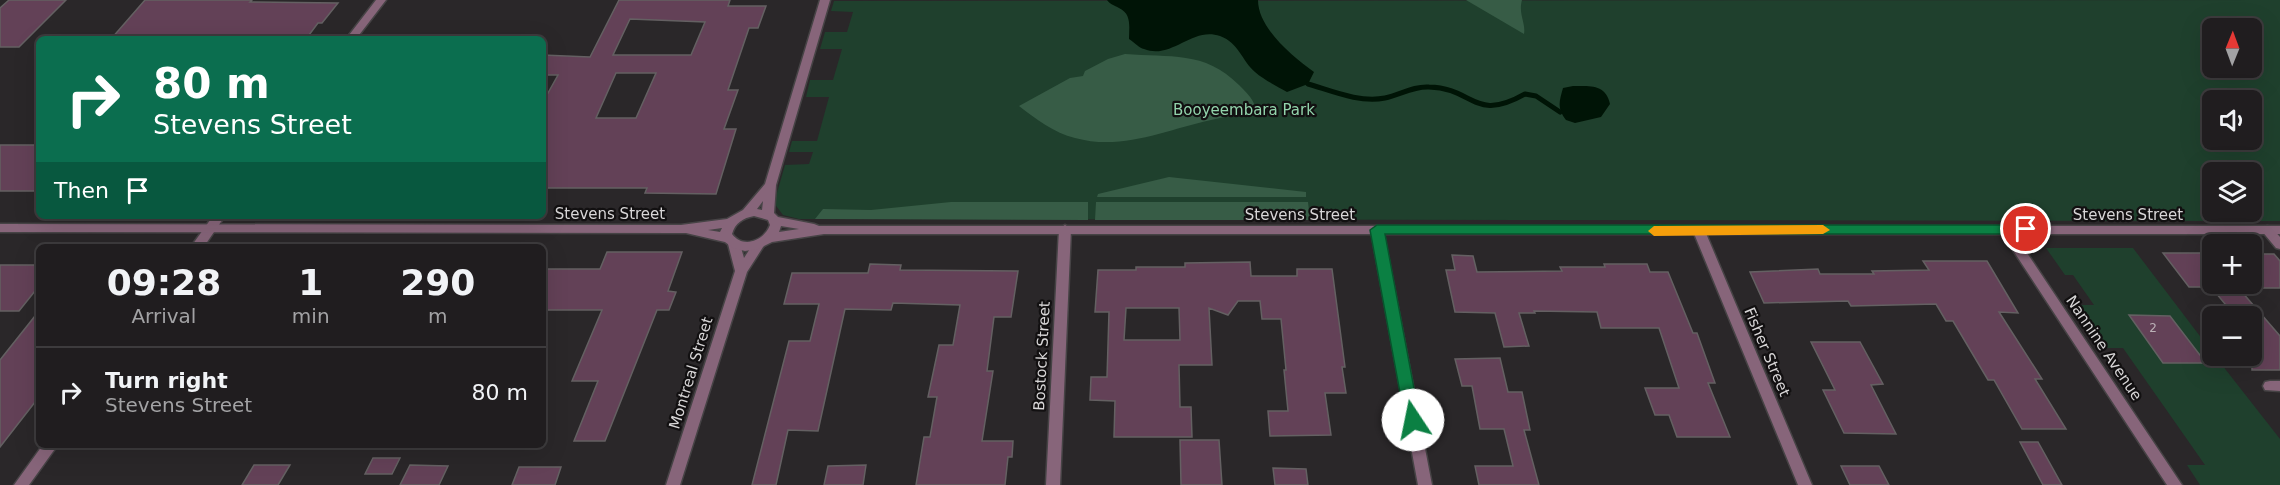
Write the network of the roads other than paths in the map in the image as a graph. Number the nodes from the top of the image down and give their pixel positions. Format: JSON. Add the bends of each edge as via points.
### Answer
{"nodes":[{"id":1,"x":381,"y":0,"type":"edge"},
{"id":2,"x":825,"y":0,"type":"edge"},
{"id":3,"x":353,"y":36,"type":"edge"},
{"id":4,"x":770,"y":185,"type":"junction"},
{"id":5,"x":747,"y":213,"type":"junction"},
{"id":6,"x":771,"y":217,"type":"junction"},
{"id":7,"x":217,"y":219,"type":"edge"},
{"id":8,"x":731,"y":223,"type":"junction"},
{"id":9,"x":0,"y":228,"type":"edge"},
{"id":10,"x":210,"y":229,"type":"junction"},
{"id":11,"x":681,"y":229,"type":"junction"},
{"id":12,"x":1065,"y":229,"type":"junction"},
{"id":13,"x":2005,"y":229,"type":"junction"},
{"id":14,"x":824,"y":230,"type":"junction"},
{"id":15,"x":1377,"y":230,"type":"junction"},
{"id":16,"x":2267,"y":230,"type":"junction"},
{"id":17,"x":2280,"y":230,"type":"edge"},
{"id":18,"x":1699,"y":231,"type":"junction"},
{"id":19,"x":731,"y":241,"type":"junction"},
{"id":20,"x":764,"y":241,"type":"junction"},
{"id":21,"x":199,"y":244,"type":"edge"},
{"id":22,"x":2280,"y":244,"type":"edge"},
{"id":23,"x":741,"y":271,"type":"junction"},
{"id":24,"x":49,"y":448,"type":"edge"},
{"id":25,"x":21,"y":485,"type":"edge"},
{"id":26,"x":673,"y":485,"type":"edge"},
{"id":27,"x":1053,"y":485,"type":"edge"},
{"id":28,"x":1425,"y":485,"type":"edge"},
{"id":29,"x":1805,"y":485,"type":"edge"},
{"id":30,"x":2175,"y":485,"type":"edge"}],
"edges":[{"from":1,"to":3,"type":"street"},
{"from":2,"to":4,"type":"street"},
{"from":4,"to":5,"type":"street"},
{"from":4,"to":6,"type":"street"},
{"from":5,"to":6,"type":"street"},
{"from":5,"to":8,"type":"street"},
{"from":6,"to":14,"type":"street","name":"Stevens Street"},
{"from":6,"to":20,"type":"street","via":[[776,230]]},
{"from":7,"to":10,"type":"street"},
{"from":8,"to":11,"type":"street","name":"Stevens Street"},
{"from":8,"to":19,"type":"street","via":[[727,230]]},
{"from":9,"to":10,"type":"street","name":"Stevens Street"},
{"from":10,"to":11,"type":"street","name":"Stevens Street"},
{"from":10,"to":21,"type":"street"},
{"from":11,"to":19,"type":"street","name":"Stevens Street"},
{"from":12,"to":14,"type":"street","name":"Stevens Street"},
{"from":12,"to":15,"type":"street","name":"Stevens Street"},
{"from":12,"to":27,"type":"street","name":"Bostock Street"},
{"from":13,"to":16,"type":"street","name":"Stevens Street"},
{"from":13,"to":18,"type":"street","name":"Stevens Street"},
{"from":13,"to":30,"type":"street","name":"Nannine Avenue"},
{"from":14,"to":20,"type":"street","name":"Stevens Street"},
{"from":15,"to":18,"type":"street","name":"Stevens Street"},
{"from":15,"to":28,"type":"street"},
{"from":16,"to":17,"type":"street","name":"Stevens Street"},
{"from":16,"to":22,"type":"street"},
{"from":18,"to":29,"type":"street","name":"Fisher Street"},
{"from":19,"to":20,"type":"street","via":[[746,247]]},
{"from":19,"to":23,"type":"street"},
{"from":20,"to":23,"type":"street","name":"Montreal Street"},
{"from":23,"to":26,"type":"street","name":"Montreal Street"},
{"from":24,"to":25,"type":"street"}]}
